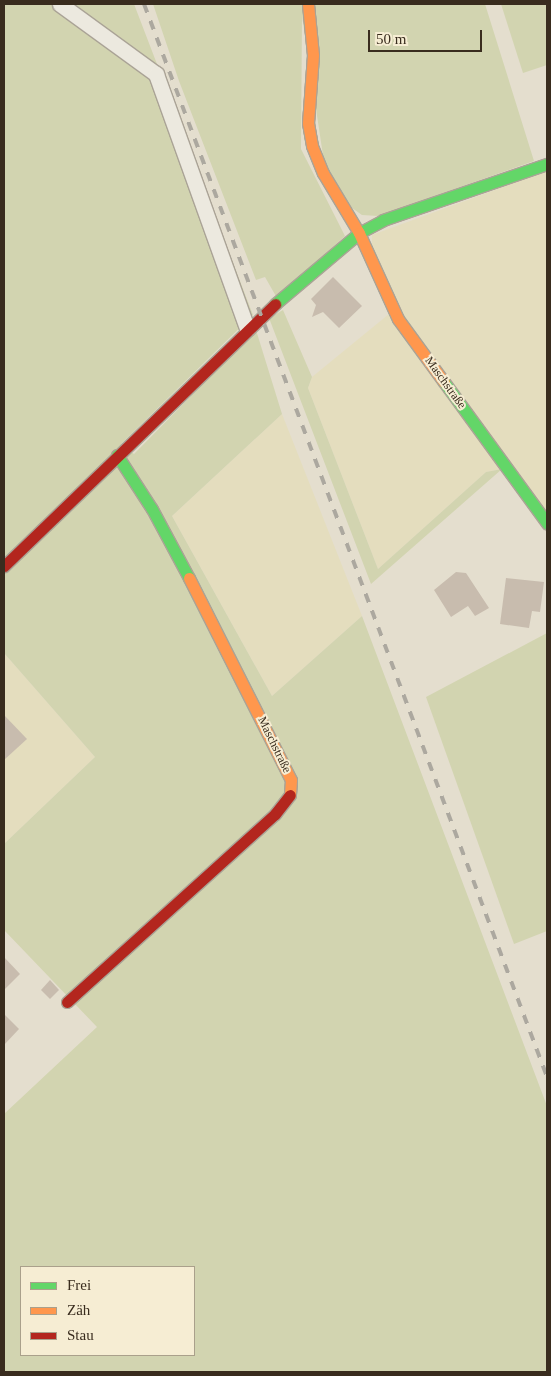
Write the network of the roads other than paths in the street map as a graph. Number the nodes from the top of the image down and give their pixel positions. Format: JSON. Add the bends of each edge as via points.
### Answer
{"nodes":[{"id":1,"x":60,"y":4,"type":"edge"},
{"id":2,"x":308,"y":4,"type":"edge"},
{"id":3,"x":547,"y":164,"type":"edge"},
{"id":4,"x":359,"y":233,"type":"junction"},
{"id":5,"x":248,"y":328,"type":"junction"},
{"id":6,"x":117,"y":455,"type":"junction"},
{"id":7,"x":547,"y":523,"type":"edge"},
{"id":8,"x":4,"y":566,"type":"edge"},
{"id":9,"x":67,"y":1002,"type":"dead end"}],
"edges":[{"from":1,"to":5,"type":"street","via":[[156,74]]},
{"from":2,"to":4,"type":"street","name":"Maschstraße","via":[[313,55],[308,123],[312,146],[323,173]]},
{"from":3,"to":4,"type":"street","via":[[384,220]]},
{"from":4,"to":5,"type":"street"},
{"from":4,"to":7,"type":"street","name":"Maschstraße","via":[[398,319]]},
{"from":5,"to":6,"type":"street"},
{"from":6,"to":8,"type":"street"},
{"from":6,"to":9,"type":"street","name":"Maschstraße","via":[[152,509],[205,606],[291,780],[291,794],[275,814]]}]}
